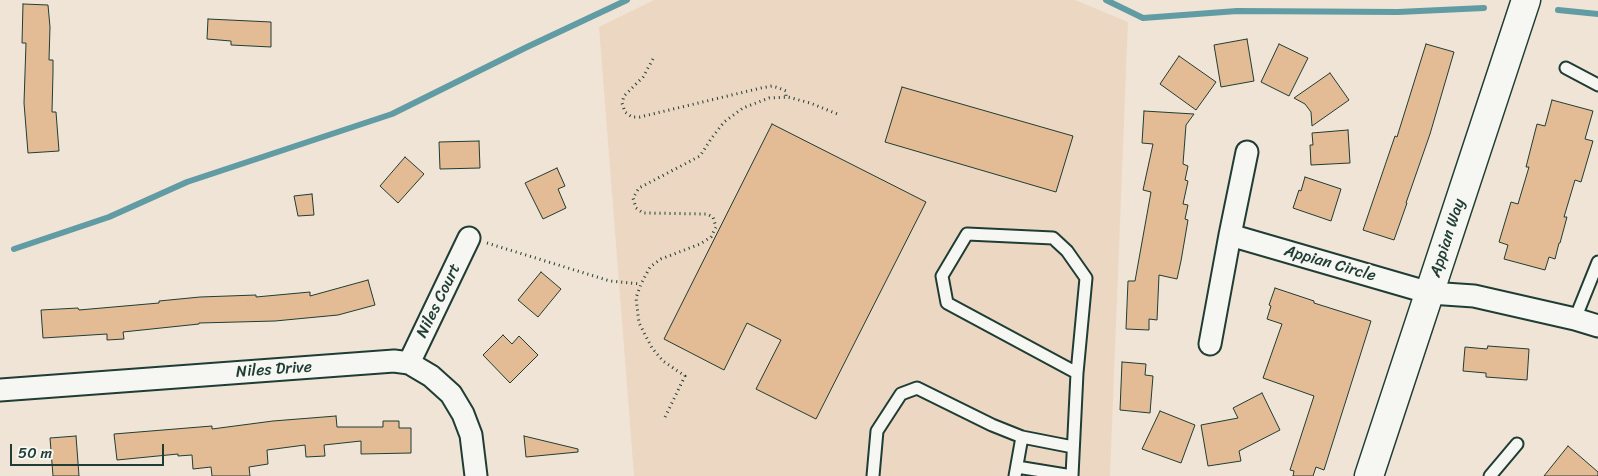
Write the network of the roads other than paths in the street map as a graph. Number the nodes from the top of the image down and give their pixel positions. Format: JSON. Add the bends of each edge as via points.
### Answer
{"nodes":[{"id":1,"x":1526,"y":0,"type":"edge"},
{"id":2,"x":1566,"y":68,"type":"dead end"},
{"id":3,"x":1598,"y":85,"type":"edge"},
{"id":4,"x":1247,"y":152,"type":"dead end"},
{"id":5,"x":1230,"y":235,"type":"junction"},
{"id":6,"x":469,"y":238,"type":"dead end"},
{"id":7,"x":1598,"y":262,"type":"edge"},
{"id":8,"x":1430,"y":292,"type":"junction"},
{"id":9,"x":1575,"y":319,"type":"junction"},
{"id":10,"x":1598,"y":326,"type":"edge"},
{"id":11,"x":1210,"y":344,"type":"dead end"},
{"id":12,"x":409,"y":363,"type":"junction"},
{"id":13,"x":1077,"y":373,"type":"junction"},
{"id":14,"x":0,"y":390,"type":"edge"},
{"id":15,"x":1022,"y":437,"type":"junction"},
{"id":16,"x":1517,"y":444,"type":"dead end"},
{"id":17,"x":1073,"y":447,"type":"junction"},
{"id":18,"x":1016,"y":471,"type":"edge"},
{"id":19,"x":476,"y":476,"type":"edge"},
{"id":20,"x":873,"y":476,"type":"edge"},
{"id":21,"x":1072,"y":476,"type":"edge"},
{"id":22,"x":1369,"y":476,"type":"edge"},
{"id":23,"x":1490,"y":476,"type":"edge"}],
"edges":[{"from":1,"to":8,"type":"street","name":"Appian Way"},
{"from":2,"to":3,"type":"lane"},
{"from":4,"to":5,"type":"street"},
{"from":5,"to":8,"type":"street","name":"Appian Circle"},
{"from":5,"to":11,"type":"street"},
{"from":6,"to":12,"type":"street","name":"Niles Court"},
{"from":7,"to":9,"type":"lane"},
{"from":8,"to":9,"type":"street","name":"Appian Circle","via":[[1474,296]]},
{"from":8,"to":22,"type":"street","name":"Appian Way"},
{"from":9,"to":10,"type":"street","name":"Appian Circle"},
{"from":12,"to":14,"type":"street","name":"Niles Drive","via":[[394,361]]},
{"from":12,"to":19,"type":"street","name":"Niles Drive","via":[[431,376],[451,394],[463,414],[471,435]]},
{"from":13,"to":13,"type":"lane","via":[[1086,278],[1067,251],[1053,238],[967,234],[942,276],[946,303]]},
{"from":13,"to":17,"type":"lane"},
{"from":15,"to":17,"type":"lane"},
{"from":15,"to":18,"type":"lane"},
{"from":15,"to":20,"type":"lane","via":[[916,388],[901,394],[877,431]]},
{"from":16,"to":23,"type":"lane"},
{"from":17,"to":21,"type":"lane"},
{"from":18,"to":21,"type":"lane"}]}
